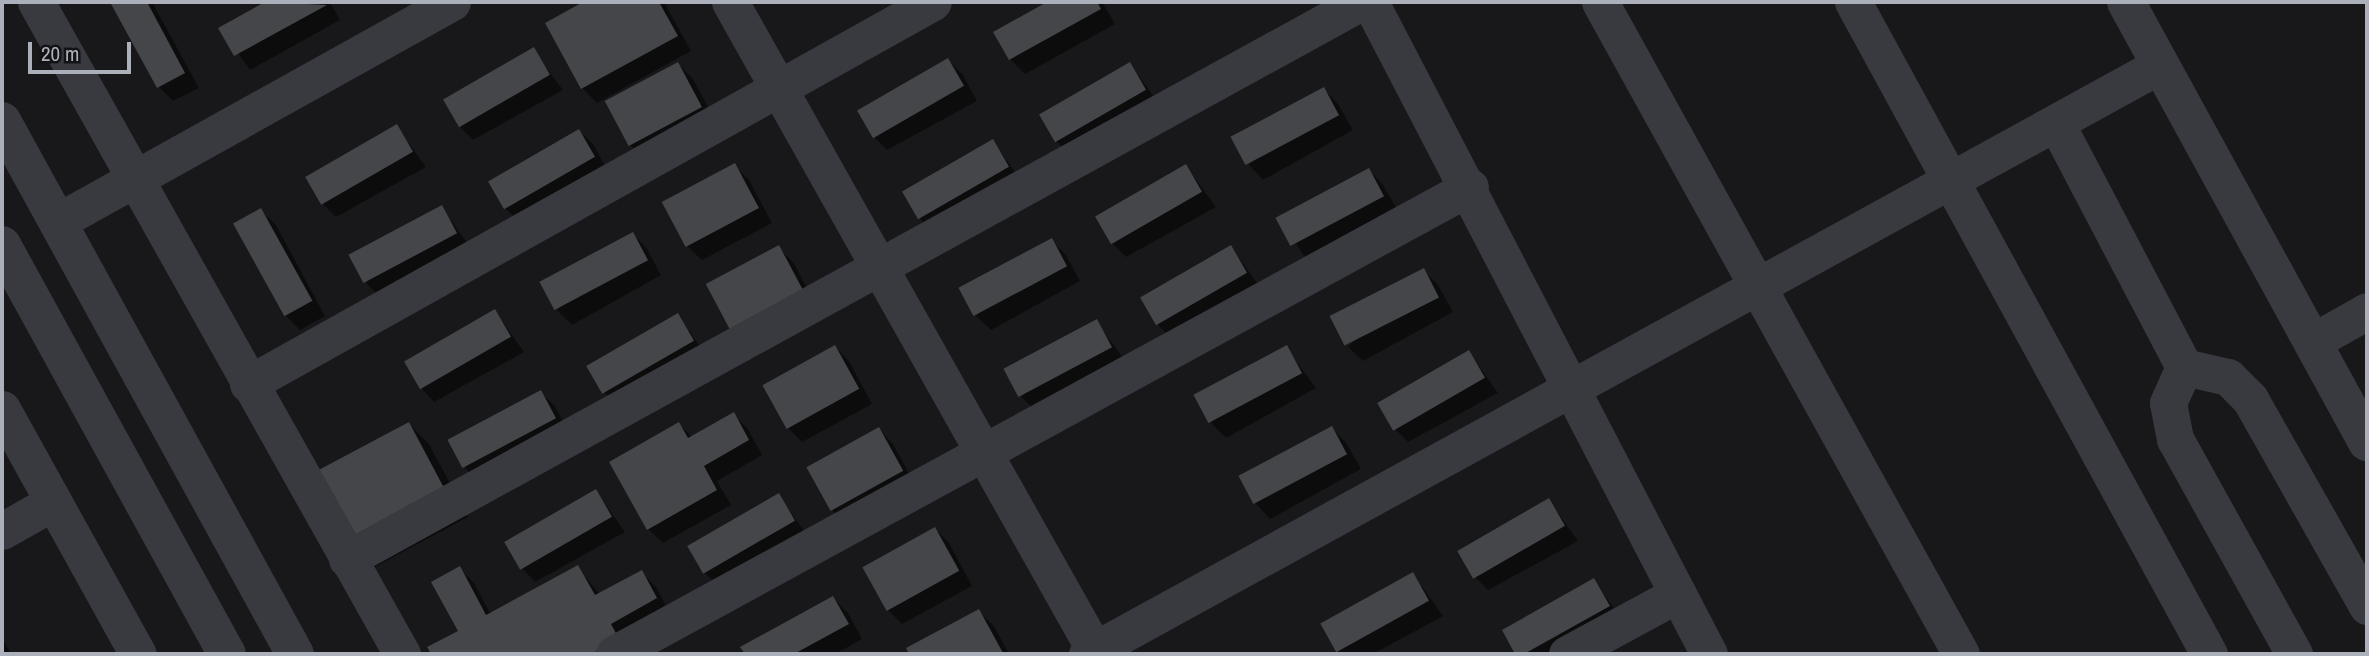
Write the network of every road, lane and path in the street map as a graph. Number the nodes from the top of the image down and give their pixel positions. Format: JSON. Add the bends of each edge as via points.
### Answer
{"nodes":[{"id":1,"x":36,"y":2,"type":"edge"},
{"id":2,"x":452,"y":2,"type":"edge"},
{"id":3,"x":730,"y":2,"type":"edge"},
{"id":4,"x":933,"y":2,"type":"edge"},
{"id":5,"x":1361,"y":2,"type":"edge"},
{"id":6,"x":1370,"y":2,"type":"edge"},
{"id":7,"x":1600,"y":2,"type":"edge"},
{"id":8,"x":1853,"y":2,"type":"edge"},
{"id":9,"x":2126,"y":2,"type":"edge"},
{"id":10,"x":2160,"y":65,"type":"junction"},
{"id":11,"x":777,"y":88,"type":"junction"},
{"id":12,"x":2,"y":121,"type":"edge"},
{"id":13,"x":2056,"y":123,"type":"junction"},
{"id":14,"x":135,"y":179,"type":"junction"},
{"id":15,"x":1950,"y":181,"type":"junction"},
{"id":16,"x":1470,"y":187,"type":"junction"},
{"id":17,"x":58,"y":222,"type":"junction"},
{"id":18,"x":3,"y":249,"type":"edge"},
{"id":19,"x":879,"y":265,"type":"junction"},
{"id":20,"x":1756,"y":287,"type":"junction"},
{"id":21,"x":2367,"y":311,"type":"edge"},
{"id":22,"x":2312,"y":342,"type":"junction"},
{"id":23,"x":2184,"y":367,"type":"junction"},
{"id":24,"x":248,"y":384,"type":"junction"},
{"id":25,"x":1573,"y":387,"type":"junction"},
{"id":26,"x":2,"y":409,"type":"edge"},
{"id":27,"x":2367,"y":442,"type":"edge"},
{"id":28,"x":982,"y":450,"type":"junction"},
{"id":29,"x":53,"y":502,"type":"junction"},
{"id":30,"x":2,"y":531,"type":"edge"},
{"id":31,"x":346,"y":559,"type":"junction"},
{"id":32,"x":1678,"y":594,"type":"junction"},
{"id":33,"x":2367,"y":606,"type":"edge"},
{"id":34,"x":1093,"y":653,"type":"edge"},
{"id":35,"x":138,"y":654,"type":"edge"},
{"id":36,"x":227,"y":654,"type":"edge"},
{"id":37,"x":295,"y":654,"type":"edge"},
{"id":38,"x":402,"y":654,"type":"edge"},
{"id":39,"x":614,"y":654,"type":"edge"},
{"id":40,"x":1567,"y":654,"type":"edge"},
{"id":41,"x":1709,"y":654,"type":"edge"},
{"id":42,"x":1961,"y":654,"type":"edge"},
{"id":43,"x":2209,"y":654,"type":"edge"},
{"id":44,"x":2294,"y":654,"type":"edge"}],
"edges":[{"from":1,"to":14,"type":"street"},
{"from":2,"to":14,"type":"street"},
{"from":3,"to":11,"type":"street"},
{"from":4,"to":11,"type":"street"},
{"from":5,"to":19,"type":"street"},
{"from":6,"to":16,"type":"street"},
{"from":7,"to":20,"type":"street"},
{"from":8,"to":15,"type":"street"},
{"from":9,"to":10,"type":"street"},
{"from":10,"to":13,"type":"street"},
{"from":10,"to":22,"type":"street"},
{"from":11,"to":19,"type":"street"},
{"from":11,"to":24,"type":"street"},
{"from":12,"to":17,"type":"street"},
{"from":13,"to":15,"type":"street"},
{"from":13,"to":23,"type":"street"},
{"from":14,"to":17,"type":"street"},
{"from":14,"to":24,"type":"street"},
{"from":15,"to":20,"type":"street"},
{"from":15,"to":43,"type":"street"},
{"from":16,"to":25,"type":"street"},
{"from":16,"to":28,"type":"street"},
{"from":17,"to":37,"type":"street"},
{"from":18,"to":36,"type":"street"},
{"from":19,"to":28,"type":"street"},
{"from":19,"to":31,"type":"street"},
{"from":20,"to":25,"type":"street"},
{"from":20,"to":42,"type":"street"},
{"from":21,"to":22,"type":"street"},
{"from":22,"to":27,"type":"street"},
{"from":23,"to":33,"type":"street","via":[[2228,377],[2250,399]]},
{"from":23,"to":44,"type":"street","via":[[2168,402],[2175,439]]},
{"from":24,"to":31,"type":"street"},
{"from":25,"to":32,"type":"street"},
{"from":25,"to":34,"type":"street"},
{"from":26,"to":29,"type":"street"},
{"from":28,"to":34,"type":"street"},
{"from":28,"to":39,"type":"street"},
{"from":29,"to":30,"type":"street"},
{"from":29,"to":35,"type":"street"},
{"from":31,"to":38,"type":"street"},
{"from":32,"to":40,"type":"street"},
{"from":32,"to":41,"type":"street"}]}
